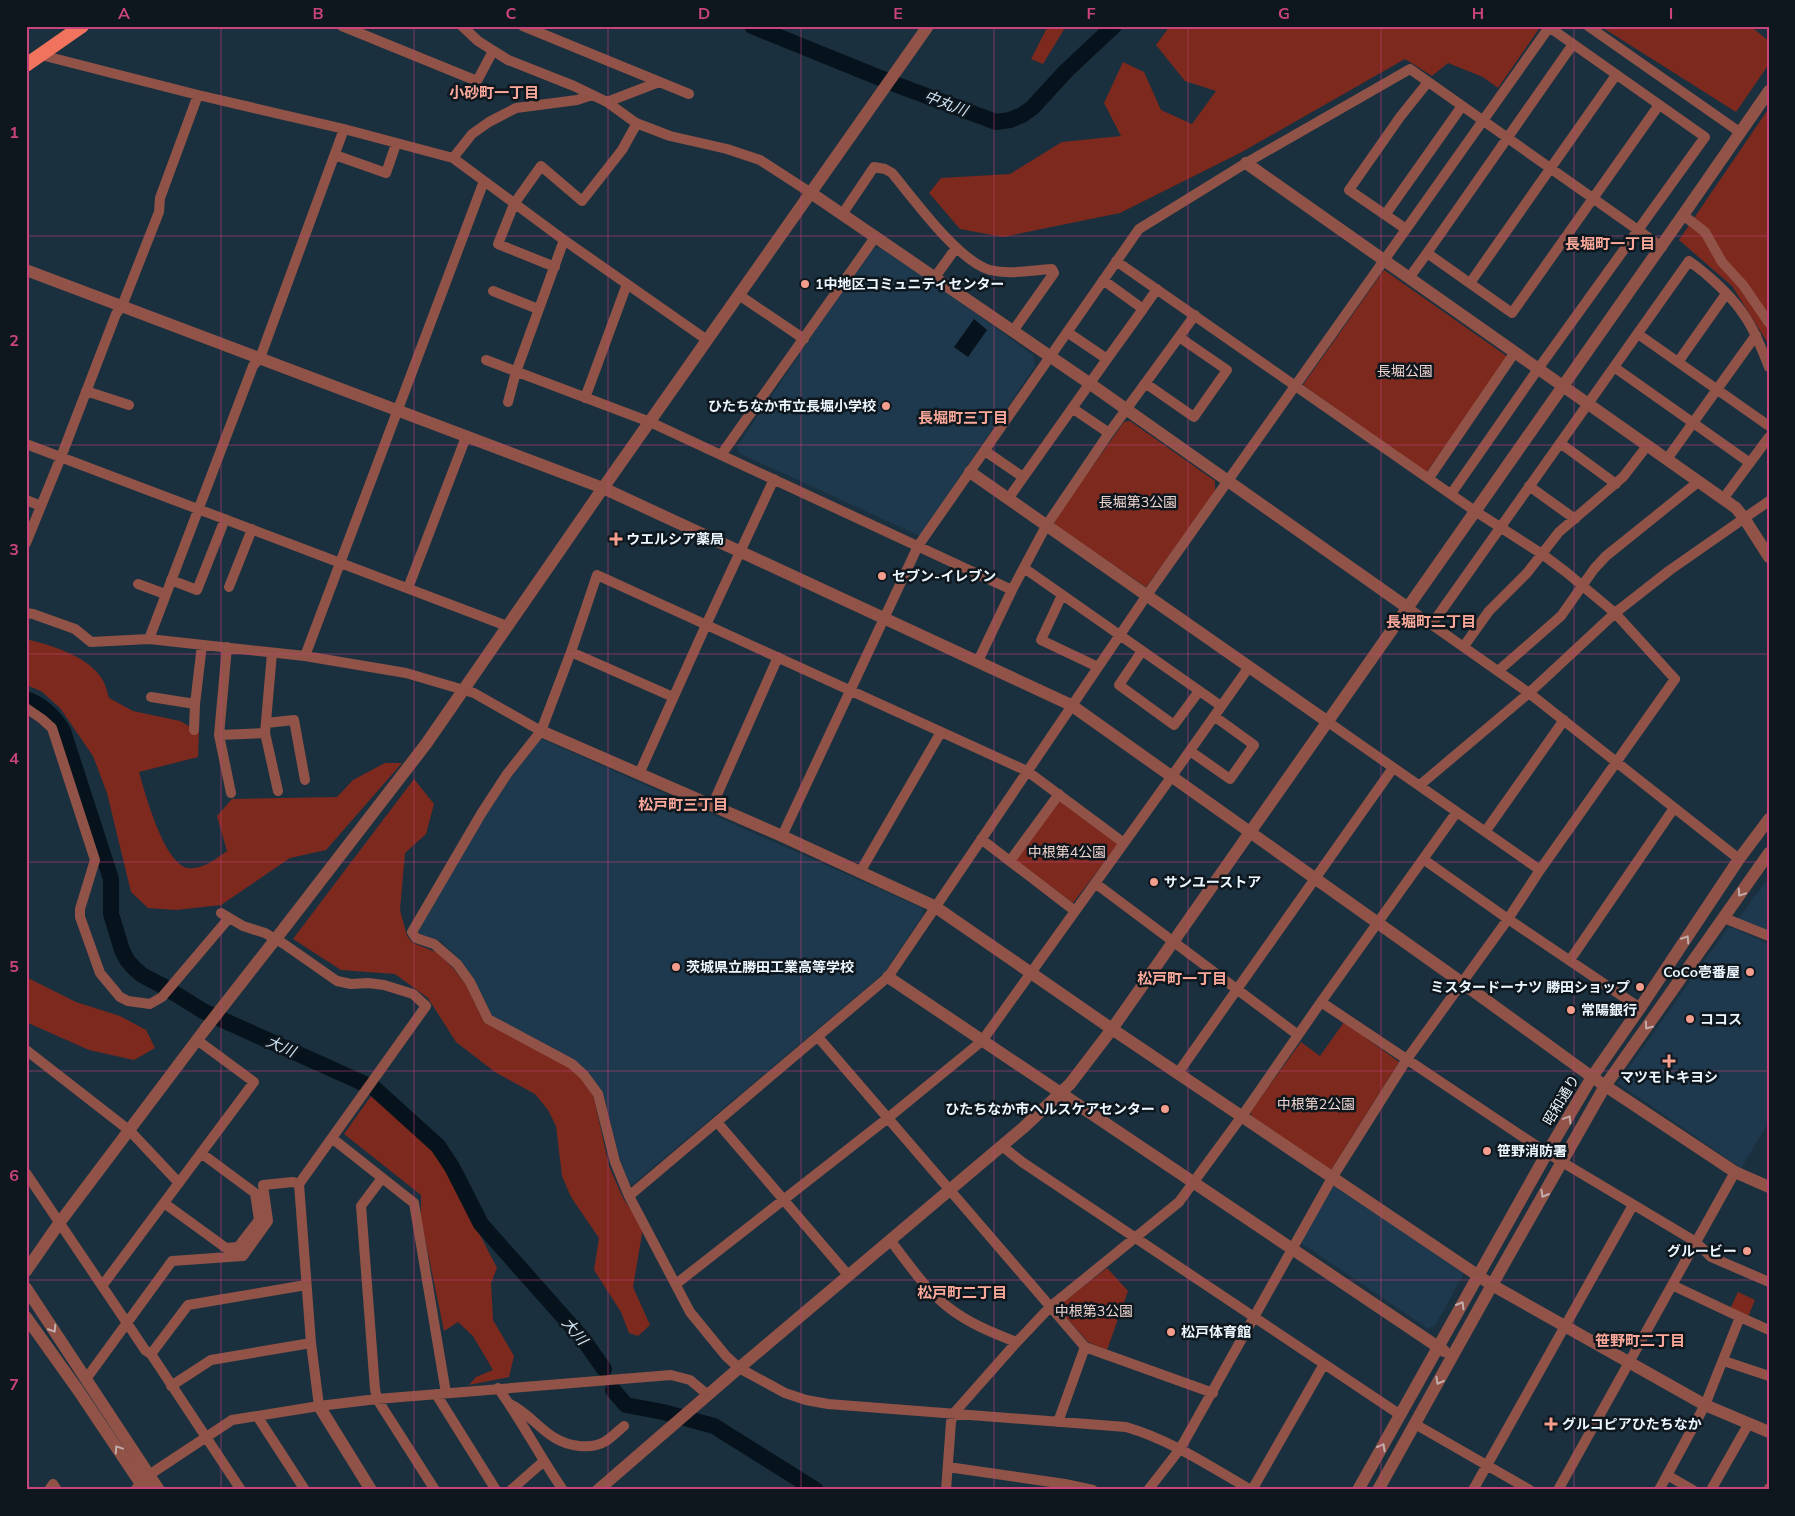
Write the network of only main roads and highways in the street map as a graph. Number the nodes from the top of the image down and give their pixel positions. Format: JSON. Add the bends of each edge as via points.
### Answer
{"nodes":[{"id":1,"x":82,"y":26,"type":"edge"},
{"id":2,"x":26,"y":65,"type":"edge"}],
"edges":[{"from":1,"to":2,"type":"main road"}]}
